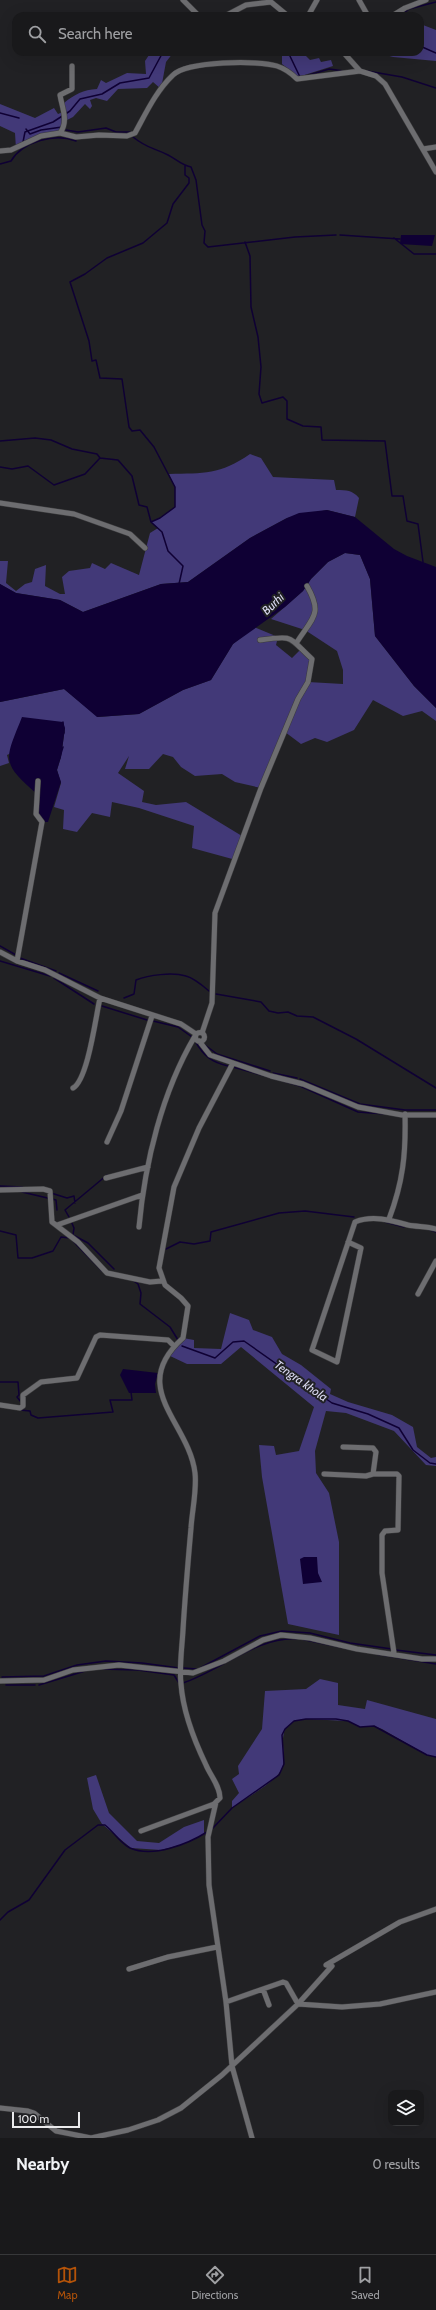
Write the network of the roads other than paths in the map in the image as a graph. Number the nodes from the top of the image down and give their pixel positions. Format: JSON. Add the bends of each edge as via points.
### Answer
{"nodes":[{"id":1,"x":183,"y":0,"type":"edge"},
{"id":2,"x":317,"y":0,"type":"edge"},
{"id":3,"x":359,"y":0,"type":"edge"},
{"id":4,"x":426,"y":0,"type":"edge"},
{"id":5,"x":195,"y":12,"type":"edge"},
{"id":6,"x":233,"y":12,"type":"edge"},
{"id":7,"x":283,"y":12,"type":"edge"},
{"id":8,"x":310,"y":12,"type":"edge"},
{"id":9,"x":366,"y":12,"type":"edge"},
{"id":10,"x":398,"y":12,"type":"edge"},
{"id":11,"x":346,"y":56,"type":"edge"},
{"id":12,"x":72,"y":66,"type":"dead end"},
{"id":13,"x":360,"y":71,"type":"junction"},
{"id":14,"x":60,"y":133,"type":"junction"},
{"id":15,"x":436,"y":147,"type":"edge"},
{"id":16,"x":423,"y":149,"type":"junction"},
{"id":17,"x":0,"y":151,"type":"edge"},
{"id":18,"x":436,"y":172,"type":"edge"},
{"id":19,"x":0,"y":503,"type":"edge"},
{"id":20,"x":145,"y":548,"type":"dead end"},
{"id":21,"x":307,"y":586,"type":"dead end"},
{"id":22,"x":260,"y":640,"type":"dead end"},
{"id":23,"x":297,"y":642,"type":"junction"},
{"id":24,"x":38,"y":781,"type":"dead end"},
{"id":25,"x":0,"y":952,"type":"edge"},
{"id":26,"x":17,"y":961,"type":"junction"},
{"id":27,"x":100,"y":998,"type":"junction"},
{"id":28,"x":152,"y":1016,"type":"junction"},
{"id":29,"x":202,"y":1033,"type":"junction"},
{"id":30,"x":195,"y":1035,"type":"junction"},
{"id":31,"x":199,"y":1041,"type":"junction"},
{"id":32,"x":233,"y":1063,"type":"junction"},
{"id":33,"x":73,"y":1088,"type":"dead end"},
{"id":34,"x":405,"y":1114,"type":"junction"},
{"id":35,"x":436,"y":1115,"type":"edge"},
{"id":36,"x":107,"y":1142,"type":"dead end"},
{"id":37,"x":148,"y":1167,"type":"junction"},
{"id":38,"x":106,"y":1178,"type":"dead end"},
{"id":39,"x":0,"y":1190,"type":"edge"},
{"id":40,"x":142,"y":1195,"type":"junction"},
{"id":41,"x":389,"y":1219,"type":"junction"},
{"id":42,"x":57,"y":1225,"type":"junction"},
{"id":43,"x":139,"y":1227,"type":"dead end"},
{"id":44,"x":436,"y":1229,"type":"edge"},
{"id":45,"x":348,"y":1242,"type":"junction"},
{"id":46,"x":436,"y":1261,"type":"edge"},
{"id":47,"x":162,"y":1281,"type":"junction"},
{"id":48,"x":418,"y":1294,"type":"dead end"},
{"id":49,"x":174,"y":1346,"type":"junction"},
{"id":50,"x":0,"y":1405,"type":"edge"},
{"id":51,"x":343,"y":1447,"type":"dead end"},
{"id":52,"x":324,"y":1474,"type":"dead end"},
{"id":53,"x":373,"y":1474,"type":"junction"},
{"id":54,"x":394,"y":1653,"type":"junction"},
{"id":55,"x":436,"y":1659,"type":"edge"},
{"id":56,"x":182,"y":1673,"type":"junction"},
{"id":57,"x":0,"y":1681,"type":"edge"},
{"id":58,"x":216,"y":1802,"type":"junction"},
{"id":59,"x":141,"y":1831,"type":"dead end"},
{"id":60,"x":436,"y":1910,"type":"edge"},
{"id":61,"x":217,"y":1947,"type":"junction"},
{"id":62,"x":129,"y":1969,"type":"dead end"},
{"id":63,"x":263,"y":1989,"type":"junction"},
{"id":64,"x":436,"y":1992,"type":"edge"},
{"id":65,"x":226,"y":2002,"type":"junction"},
{"id":66,"x":269,"y":2004,"type":"dead end"},
{"id":67,"x":298,"y":2004,"type":"junction"},
{"id":68,"x":232,"y":2066,"type":"junction"},
{"id":69,"x":0,"y":2108,"type":"edge"},
{"id":70,"x":65,"y":2136,"type":"edge"},
{"id":71,"x":97,"y":2138,"type":"edge"},
{"id":72,"x":252,"y":2138,"type":"edge"}],
"edges":[{"from":1,"to":5,"type":"street"},
{"from":2,"to":8,"type":"street"},
{"from":3,"to":9,"type":"street"},
{"from":4,"to":10,"type":"street"},
{"from":6,"to":7,"type":"street","via":[[246,5],[272,2]]},
{"from":11,"to":13,"type":"street"},
{"from":12,"to":14,"type":"street","via":[[72,89],[60,95],[65,127]]},
{"from":13,"to":14,"type":"street","via":[[298,80],[290,71],[249,62],[186,69],[174,74],[156,94],[135,133],[127,136],[76,137]]},
{"from":13,"to":16,"type":"street","via":[[376,76],[385,84]]},
{"from":14,"to":17,"type":"street","via":[[41,136],[11,150]]},
{"from":15,"to":16,"type":"street"},
{"from":16,"to":18,"type":"street"},
{"from":19,"to":20,"type":"street","via":[[74,514],[130,534]]},
{"from":21,"to":23,"type":"street","via":[[316,604],[316,613]]},
{"from":22,"to":23,"type":"street","via":[[284,636]]},
{"from":23,"to":29,"type":"street","via":[[312,658],[308,682],[298,699],[261,788],[215,913],[212,1003]]},
{"from":24,"to":26,"type":"street","via":[[36,814],[42,822]]},
{"from":25,"to":26,"type":"street"},
{"from":26,"to":27,"type":"street","via":[[45,970]]},
{"from":27,"to":28,"type":"street"},
{"from":27,"to":33,"type":"street","via":[[85,1069],[77,1086]]},
{"from":28,"to":30,"type":"street","via":[[181,1024]]},
{"from":28,"to":36,"type":"street","via":[[121,1111]]},
{"from":29,"to":30,"type":"street"},
{"from":29,"to":31,"type":"street","via":[[204,1038]]},
{"from":30,"to":31,"type":"street"},
{"from":30,"to":37,"type":"street","via":[[170,1091]]},
{"from":31,"to":32,"type":"street","via":[[210,1055]]},
{"from":32,"to":34,"type":"street","via":[[303,1084],[358,1107],[384,1113]]},
{"from":32,"to":47,"type":"street","via":[[199,1128],[174,1187],[159,1268]]},
{"from":34,"to":35,"type":"street"},
{"from":34,"to":41,"type":"street","via":[[406,1153],[401,1185]]},
{"from":37,"to":38,"type":"street"},
{"from":37,"to":40,"type":"street"},
{"from":39,"to":42,"type":"street","via":[[50,1191],[51,1218]]},
{"from":40,"to":42,"type":"street"},
{"from":40,"to":43,"type":"street"},
{"from":41,"to":44,"type":"street"},
{"from":41,"to":45,"type":"street","via":[[365,1218],[355,1222]]},
{"from":42,"to":47,"type":"street","via":[[78,1242],[107,1273],[150,1282]]},
{"from":45,"to":45,"type":"street","via":[[312,1350],[337,1362],[360,1248]]},
{"from":46,"to":48,"type":"street"},
{"from":47,"to":49,"type":"street","via":[[188,1306],[183,1338]]},
{"from":49,"to":50,"type":"street","via":[[168,1340],[100,1335],[96,1337],[79,1376],[35,1385],[23,1395],[23,1406],[20,1408]]},
{"from":49,"to":56,"type":"street","via":[[161,1366],[159,1383],[171,1418],[192,1455],[195,1475],[186,1578]]},
{"from":51,"to":53,"type":"street","via":[[375,1450]]},
{"from":52,"to":53,"type":"street"},
{"from":53,"to":54,"type":"street","via":[[399,1476],[398,1530],[385,1531],[382,1535],[382,1573]]},
{"from":54,"to":55,"type":"street"},
{"from":54,"to":56,"type":"street","via":[[281,1635],[262,1640],[224,1661],[193,1673]]},
{"from":56,"to":57,"type":"street","via":[[119,1665],[73,1670],[44,1680]]},
{"from":56,"to":58,"type":"street","via":[[184,1704],[194,1736],[219,1792],[220,1798]]},
{"from":58,"to":59,"type":"street"},
{"from":58,"to":61,"type":"street","via":[[208,1837],[209,1885]]},
{"from":60,"to":67,"type":"street","via":[[400,1922],[326,1964],[332,1966]]},
{"from":61,"to":62,"type":"street","via":[[168,1957]]},
{"from":61,"to":65,"type":"street"},
{"from":63,"to":65,"type":"street"},
{"from":63,"to":66,"type":"street"},
{"from":63,"to":67,"type":"street","via":[[285,1982]]},
{"from":64,"to":67,"type":"street","via":[[373,2005],[342,2007]]},
{"from":65,"to":68,"type":"street"},
{"from":67,"to":68,"type":"street"},
{"from":68,"to":71,"type":"street","via":[[182,2108],[150,2122]]},
{"from":68,"to":72,"type":"street"},
{"from":69,"to":70,"type":"street","via":[[34,2113],[48,2126]]},
{"from":70,"to":71,"type":"street"}]}
